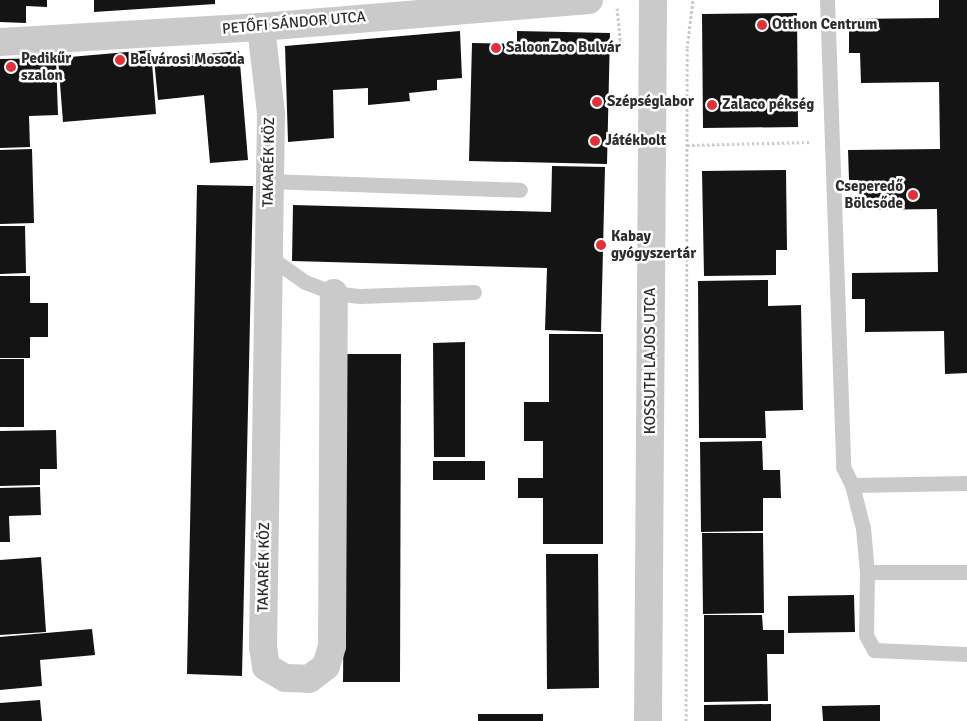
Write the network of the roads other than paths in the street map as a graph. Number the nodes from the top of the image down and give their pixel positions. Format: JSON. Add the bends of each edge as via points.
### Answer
{"nodes":[{"id":1,"x":588,"y":0,"type":"edge"},
{"id":2,"x":653,"y":0,"type":"edge"},
{"id":3,"x":827,"y":0,"type":"edge"},
{"id":4,"x":478,"y":4,"type":"edge"},
{"id":5,"x":261,"y":27,"type":"junction"},
{"id":6,"x":0,"y":42,"type":"edge"},
{"id":7,"x":268,"y":181,"type":"junction"},
{"id":8,"x":520,"y":190,"type":"dead end"},
{"id":9,"x":268,"y":256,"type":"junction"},
{"id":10,"x":474,"y":292,"type":"dead end"},
{"id":11,"x":334,"y":293,"type":"junction"},
{"id":12,"x":967,"y":483,"type":"edge"},
{"id":13,"x":852,"y":485,"type":"junction"},
{"id":14,"x":867,"y":572,"type":"junction"},
{"id":15,"x":967,"y":572,"type":"edge"},
{"id":16,"x":967,"y":654,"type":"edge"},
{"id":17,"x":648,"y":721,"type":"edge"}],
"edges":[{"from":1,"to":4,"type":"street","name":"PETŐFI SÁNDOR UTCA"},
{"from":2,"to":17,"type":"street","name":"KOSSUTH LAJOS UTCA"},
{"from":3,"to":13,"type":"lane","via":[[843,467]]},
{"from":4,"to":5,"type":"street","name":"PETŐFI SÁNDOR UTCA"},
{"from":5,"to":6,"type":"street","name":"PETŐFI SÁNDOR UTCA"},
{"from":5,"to":7,"type":"street","name":"TAKARÉK KÖZ","via":[[271,114]]},
{"from":7,"to":8,"type":"lane"},
{"from":7,"to":9,"type":"street","name":"TAKARÉK KÖZ"},
{"from":9,"to":11,"type":"lane","via":[[305,282]]},
{"from":9,"to":11,"type":"street","name":"TAKARÉK KÖZ","via":[[263,647],[266,666],[285,678],[309,680],[326,666],[332,646]]},
{"from":10,"to":11,"type":"lane","via":[[360,296]]},
{"from":12,"to":13,"type":"lane"},
{"from":13,"to":14,"type":"lane","via":[[862,528]]},
{"from":14,"to":15,"type":"lane"},
{"from":14,"to":16,"type":"lane","via":[[866,635],[874,650]]}]}
